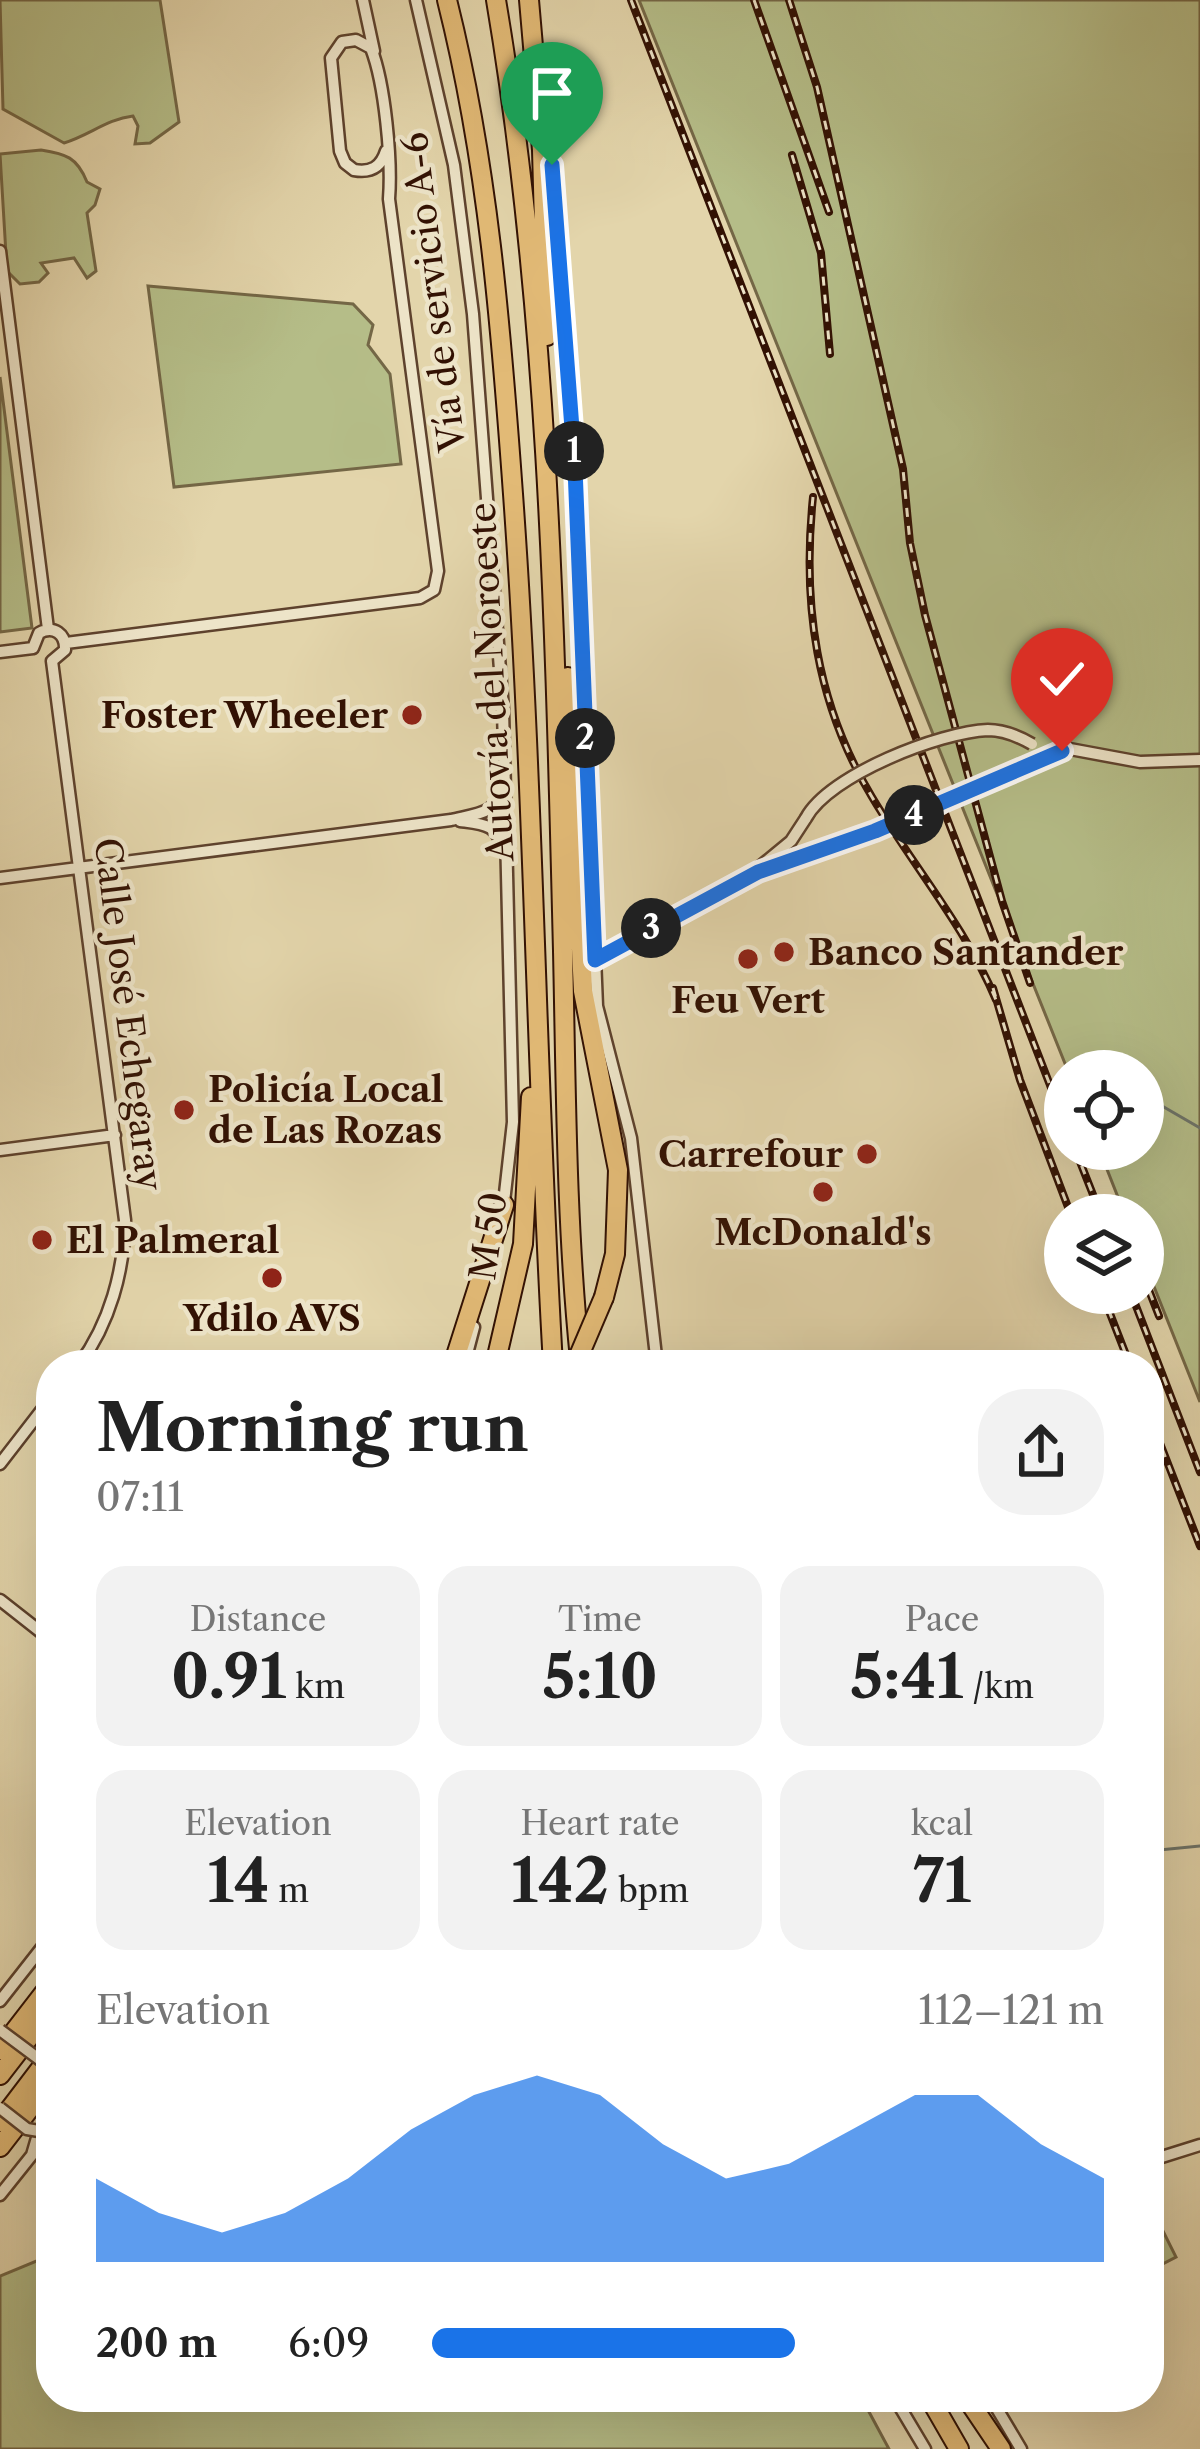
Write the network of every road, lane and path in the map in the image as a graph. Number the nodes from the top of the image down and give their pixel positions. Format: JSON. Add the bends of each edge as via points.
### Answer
{"nodes":[{"id":1,"x":416,"y":0,"type":"edge"},
{"id":2,"x":447,"y":0,"type":"edge"},
{"id":3,"x":496,"y":0,"type":"edge"},
{"id":4,"x":530,"y":0,"type":"edge"},
{"id":5,"x":363,"y":3,"type":"edge"},
{"id":6,"x":350,"y":40,"type":"junction"},
{"id":7,"x":374,"y":55,"type":"junction"},
{"id":8,"x":512,"y":96,"type":"junction"},
{"id":9,"x":386,"y":151,"type":"junction"},
{"id":10,"x":369,"y":171,"type":"junction"},
{"id":11,"x":388,"y":200,"type":"junction"},
{"id":12,"x":0,"y":251,"type":"edge"},
{"id":13,"x":547,"y":336,"type":"junction"},
{"id":14,"x":49,"y":629,"type":"junction"},
{"id":15,"x":66,"y":643,"type":"junction"},
{"id":16,"x":33,"y":648,"type":"junction"},
{"id":17,"x":0,"y":652,"type":"edge"},
{"id":18,"x":52,"y":662,"type":"junction"},
{"id":19,"x":503,"y":709,"type":"junction"},
{"id":20,"x":1062,"y":751,"type":"junction"},
{"id":21,"x":1200,"y":760,"type":"edge"},
{"id":22,"x":451,"y":820,"type":"junction"},
{"id":23,"x":534,"y":860,"type":"junction"},
{"id":24,"x":79,"y":867,"type":"junction"},
{"id":25,"x":750,"y":876,"type":"junction"},
{"id":26,"x":0,"y":878,"type":"edge"},
{"id":27,"x":595,"y":960,"type":"junction"},
{"id":28,"x":511,"y":986,"type":"junction"},
{"id":29,"x":115,"y":1135,"type":"junction"},
{"id":30,"x":0,"y":1150,"type":"edge"},
{"id":31,"x":504,"y":1205,"type":"junction"},
{"id":32,"x":86,"y":1350,"type":"edge"},
{"id":33,"x":458,"y":1350,"type":"edge"},
{"id":34,"x":468,"y":1350,"type":"edge"},
{"id":35,"x":498,"y":1350,"type":"edge"},
{"id":36,"x":552,"y":1350,"type":"edge"},
{"id":37,"x":577,"y":1350,"type":"edge"},
{"id":38,"x":584,"y":1350,"type":"edge"},
{"id":39,"x":655,"y":1350,"type":"edge"},
{"id":40,"x":36,"y":1417,"type":"edge"},
{"id":41,"x":0,"y":1464,"type":"edge"},
{"id":42,"x":0,"y":1600,"type":"edge"},
{"id":43,"x":36,"y":1628,"type":"edge"},
{"id":44,"x":36,"y":1955,"type":"edge"},
{"id":45,"x":0,"y":2002,"type":"edge"},
{"id":46,"x":36,"y":2007,"type":"edge"},
{"id":47,"x":36,"y":2014,"type":"edge"},
{"id":48,"x":0,"y":2030,"type":"edge"},
{"id":49,"x":0,"y":2050,"type":"edge"},
{"id":50,"x":36,"y":2057,"type":"edge"},
{"id":51,"x":0,"y":2075,"type":"edge"},
{"id":52,"x":36,"y":2075,"type":"edge"},
{"id":53,"x":36,"y":2100,"type":"edge"},
{"id":54,"x":0,"y":2108,"type":"edge"},
{"id":55,"x":0,"y":2122,"type":"edge"},
{"id":56,"x":36,"y":2130,"type":"edge"},
{"id":57,"x":36,"y":2141,"type":"edge"},
{"id":58,"x":1200,"y":2145,"type":"edge"},
{"id":59,"x":0,"y":2147,"type":"edge"},
{"id":60,"x":1164,"y":2156,"type":"edge"},
{"id":61,"x":0,"y":2195,"type":"edge"},
{"id":62,"x":903,"y":2412,"type":"edge"},
{"id":63,"x":938,"y":2412,"type":"edge"},
{"id":64,"x":973,"y":2412,"type":"edge"},
{"id":65,"x":999,"y":2412,"type":"edge"},
{"id":66,"x":925,"y":2449,"type":"edge"},
{"id":67,"x":959,"y":2449,"type":"edge"},
{"id":68,"x":996,"y":2449,"type":"edge"},
{"id":69,"x":1021,"y":2449,"type":"edge"}],
"edges":[{"from":1,"to":19,"type":"street","name":"Vía de servicio A-6","via":[[454,165],[473,314]]},
{"from":2,"to":23,"type":"highway","name":"Autovía del Noroeste","via":[[486,184],[500,301]]},
{"from":3,"to":8,"type":"highway","name":"Autovía del Noroeste"},
{"from":4,"to":13,"type":"highway"},
{"from":4,"to":27,"type":"street","via":[[552,165],[575,468]]},
{"from":5,"to":6,"type":"street"},
{"from":5,"to":7,"type":"street"},
{"from":6,"to":7,"type":"street"},
{"from":6,"to":10,"type":"street","via":[[332,58],[340,151],[345,164]]},
{"from":7,"to":9,"type":"street"},
{"from":8,"to":13,"type":"highway","via":[[526,147]]},
{"from":8,"to":37,"type":"highway","name":"Autovía del Noroeste","via":[[549,517]]},
{"from":9,"to":10,"type":"street"},
{"from":9,"to":11,"type":"street"},
{"from":10,"to":11,"type":"street"},
{"from":11,"to":15,"type":"street","via":[[437,584],[429,595]]},
{"from":12,"to":14,"type":"street"},
{"from":13,"to":38,"type":"highway","bridge":true,"via":[[583,991],[618,1170],[615,1254]]},
{"from":14,"to":15,"type":"street"},
{"from":14,"to":16,"type":"street"},
{"from":15,"to":18,"type":"street"},
{"from":16,"to":17,"type":"street"},
{"from":16,"to":18,"type":"street"},
{"from":18,"to":24,"type":"street","name":"Calle José Echegaray"},
{"from":19,"to":22,"type":"street","via":[[497,804]]},
{"from":19,"to":28,"type":"street","name":"Vía de servicio A-6"},
{"from":20,"to":21,"type":"street","via":[[1140,763]]},
{"from":20,"to":25,"type":"street","bridge":true},
{"from":20,"to":25,"type":"street","bridge":true,"via":[[991,730],[944,740],[821,797],[790,841]]},
{"from":22,"to":24,"type":"street"},
{"from":22,"to":28,"type":"street","via":[[498,832]]},
{"from":23,"to":35,"type":"highway","name":"M 50","via":[[527,884],[532,1113],[523,1244]]},
{"from":23,"to":36,"type":"highway","name":"Autovía del Noroeste"},
{"from":24,"to":26,"type":"street"},
{"from":24,"to":29,"type":"street","name":"Calle José Echegaray"},
{"from":25,"to":27,"type":"street"},
{"from":27,"to":39,"type":"street","via":[[598,1006],[631,1138]]},
{"from":28,"to":31,"type":"street","name":"Vía de servicio A-6","via":[[513,1122]]},
{"from":29,"to":30,"type":"street"},
{"from":29,"to":32,"type":"street","name":"Calle José Echegaray","via":[[124,1264]]},
{"from":31,"to":33,"type":"highway"},
{"from":31,"to":34,"type":"street","name":"Vía de servicio A-6"},
{"from":40,"to":41,"type":"street"},
{"from":42,"to":43,"type":"street"},
{"from":44,"to":45,"type":"street"},
{"from":46,"to":49,"type":"highway"},
{"from":47,"to":51,"type":"highway"},
{"from":48,"to":50,"type":"street","bridge":true},
{"from":52,"to":55,"type":"highway"},
{"from":53,"to":59,"type":"highway"},
{"from":54,"to":56,"type":"street","bridge":true},
{"from":57,"to":61,"type":"street"},
{"from":58,"to":60,"type":"street"},
{"from":62,"to":66,"type":"street"},
{"from":63,"to":67,"type":"highway"},
{"from":64,"to":68,"type":"highway"},
{"from":65,"to":69,"type":"street"}]}
